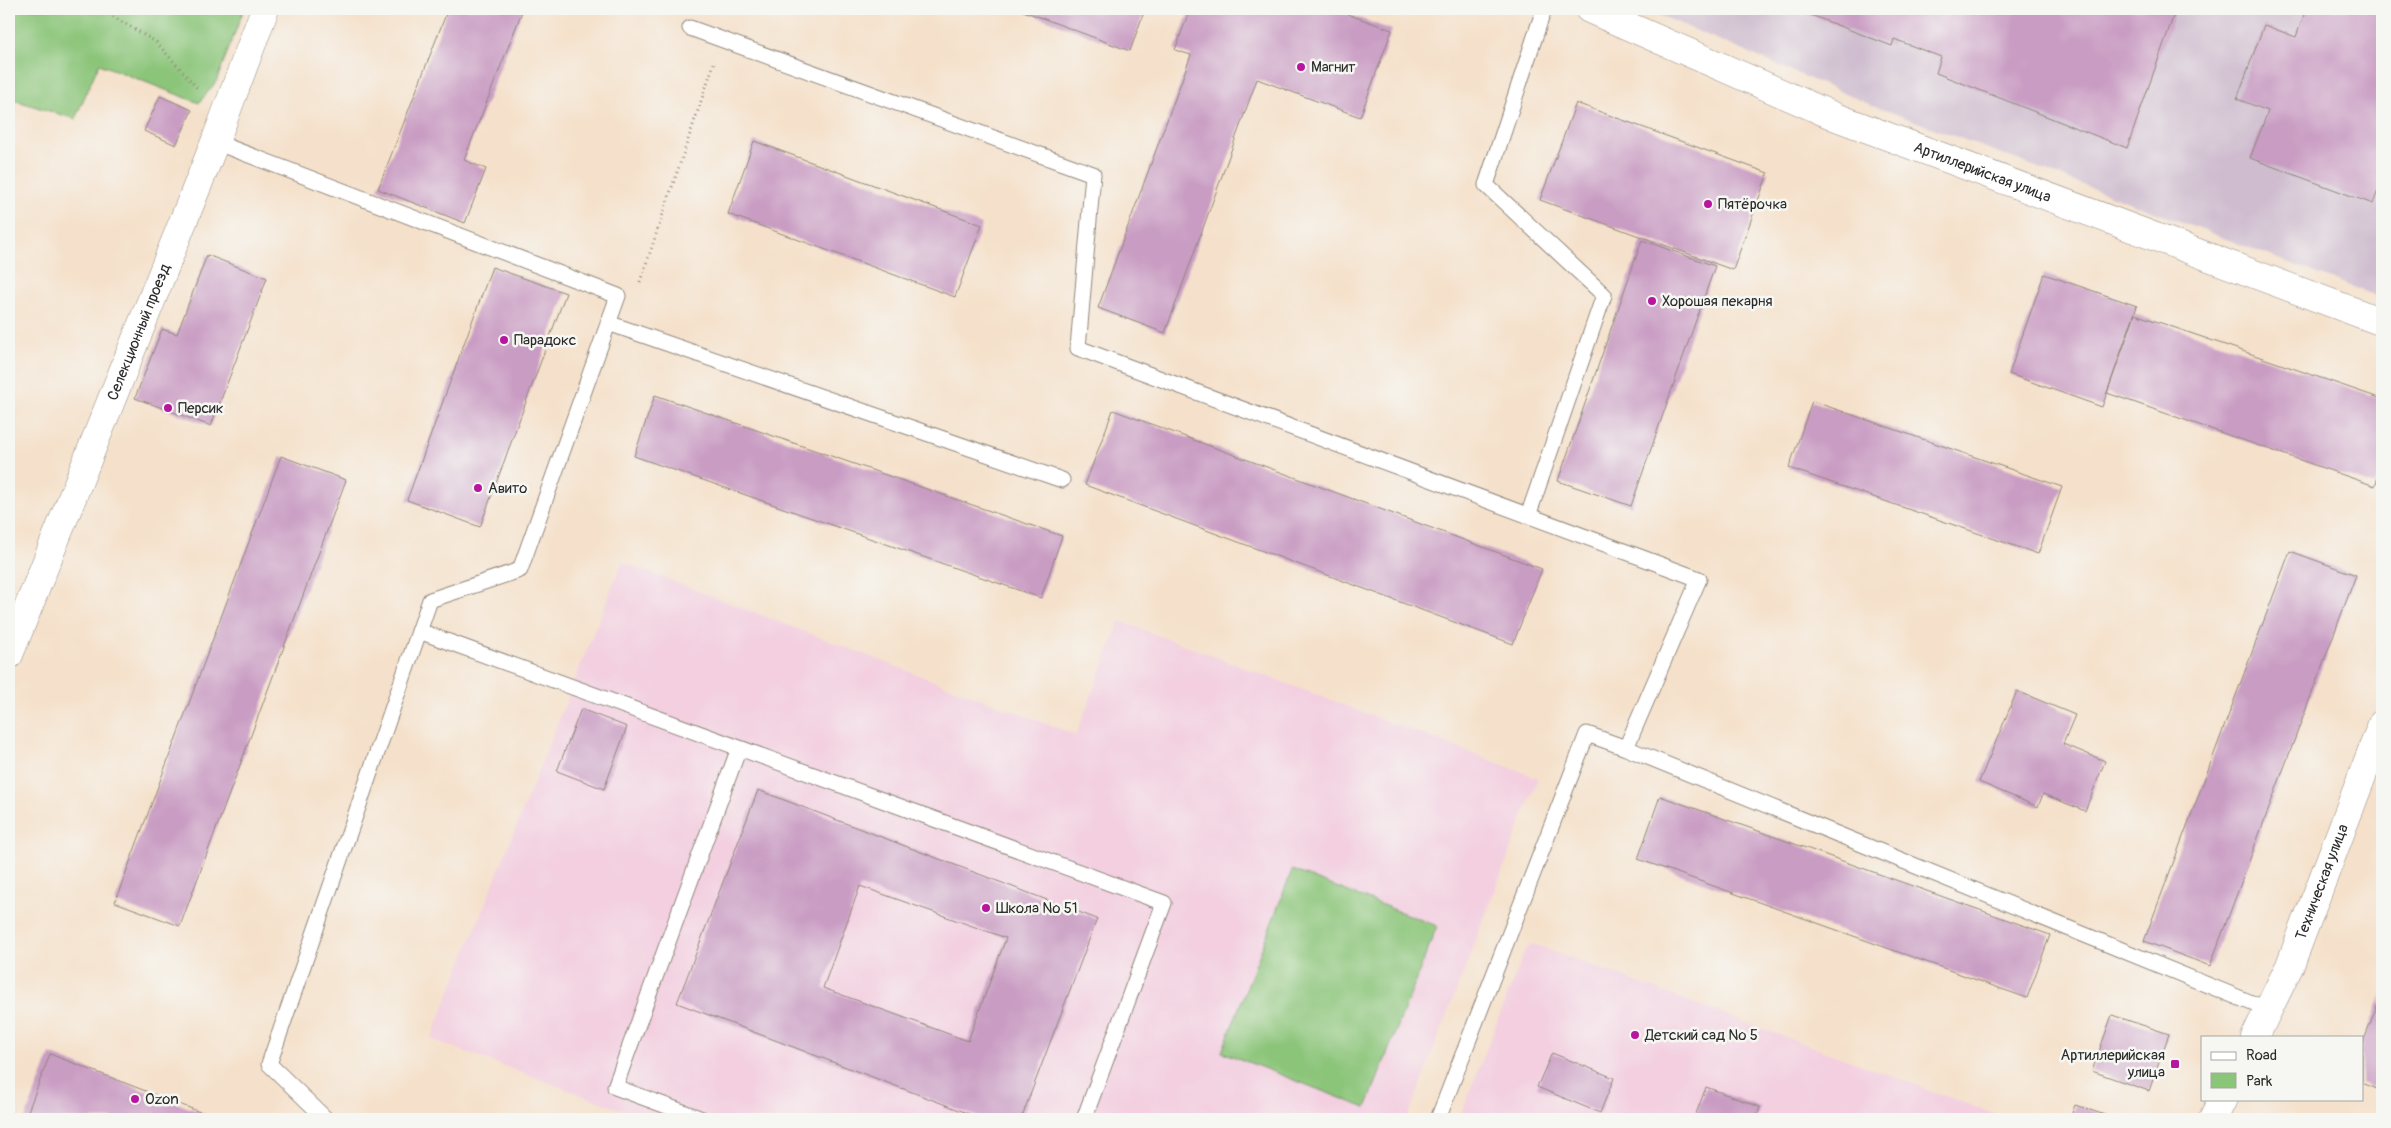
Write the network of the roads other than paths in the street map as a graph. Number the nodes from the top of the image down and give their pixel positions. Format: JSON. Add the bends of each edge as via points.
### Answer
{"nodes":[{"id":1,"x":265,"y":9,"type":"edge"},
{"id":2,"x":1544,"y":9,"type":"edge"},
{"id":3,"x":1589,"y":9,"type":"edge"},
{"id":4,"x":690,"y":28,"type":"dead end"},
{"id":5,"x":220,"y":130,"type":"junction"},
{"id":6,"x":2382,"y":322,"type":"edge"},
{"id":7,"x":608,"y":323,"type":"junction"},
{"id":8,"x":1062,"y":480,"type":"dead end"},
{"id":9,"x":1528,"y":516,"type":"junction"},
{"id":10,"x":419,"y":631,"type":"junction"},
{"id":11,"x":9,"y":655,"type":"edge"},
{"id":12,"x":2382,"y":724,"type":"edge"},
{"id":13,"x":739,"y":748,"type":"junction"},
{"id":14,"x":1626,"y":748,"type":"junction"},
{"id":15,"x":2269,"y":1010,"type":"junction"},
{"id":16,"x":2256,"y":1036,"type":"edge"},
{"id":17,"x":2222,"y":1100,"type":"edge"},
{"id":18,"x":326,"y":1119,"type":"edge"},
{"id":19,"x":702,"y":1119,"type":"edge"},
{"id":20,"x":1084,"y":1119,"type":"edge"},
{"id":21,"x":1438,"y":1119,"type":"edge"},
{"id":22,"x":2213,"y":1119,"type":"edge"}],
"edges":[{"from":1,"to":5,"type":"street","name":"Селекционный проезд"},
{"from":2,"to":9,"type":"lane","via":[[1486,185],[1604,295]]},
{"from":3,"to":6,"type":"street","name":"Артиллерийская улица","via":[[1836,117]]},
{"from":4,"to":9,"type":"lane","via":[[1093,174],[1078,348]]},
{"from":5,"to":7,"type":"lane","via":[[618,296]]},
{"from":5,"to":11,"type":"street","name":"Селекционный проезд"},
{"from":7,"to":8,"type":"lane"},
{"from":7,"to":10,"type":"lane","via":[[520,570],[430,600]]},
{"from":9,"to":14,"type":"lane","via":[[1699,580]]},
{"from":10,"to":13,"type":"lane"},
{"from":10,"to":18,"type":"lane","via":[[269,1064]]},
{"from":12,"to":15,"type":"street","name":"Техническая улица","via":[[2290,966]]},
{"from":13,"to":19,"type":"lane","via":[[615,1087]]},
{"from":13,"to":20,"type":"lane","via":[[1164,903]]},
{"from":14,"to":15,"type":"lane"},
{"from":14,"to":21,"type":"lane","via":[[1587,734]]},
{"from":15,"to":16,"type":"street","name":"Техническая улица"},
{"from":17,"to":22,"type":"street"}]}
